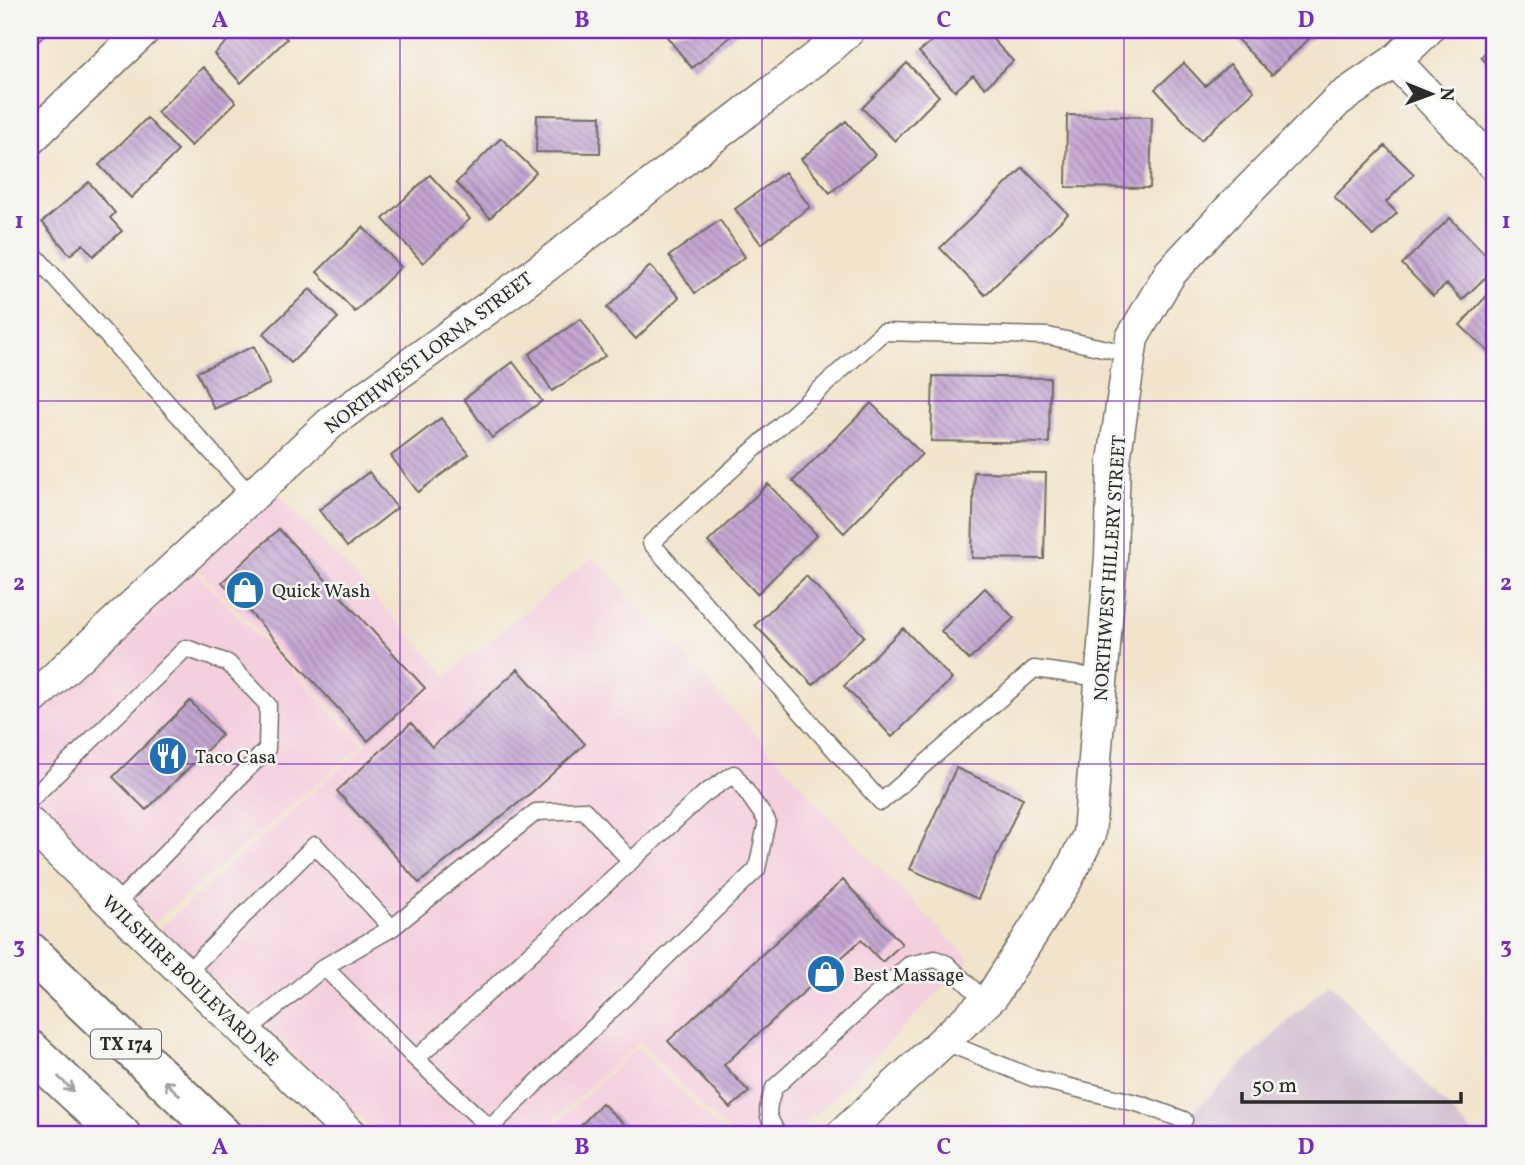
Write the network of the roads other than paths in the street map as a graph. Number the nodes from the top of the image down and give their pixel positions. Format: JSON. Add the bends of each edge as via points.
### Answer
{"nodes":[{"id":1,"x":144,"y":30,"type":"edge"},
{"id":2,"x":849,"y":30,"type":"edge"},
{"id":3,"x":1427,"y":30,"type":"edge"},
{"id":4,"x":1395,"y":61,"type":"junction"},
{"id":5,"x":30,"y":139,"type":"edge"},
{"id":6,"x":1495,"y":166,"type":"edge"},
{"id":7,"x":30,"y":250,"type":"edge"},
{"id":8,"x":1130,"y":354,"type":"junction"},
{"id":9,"x":251,"y":496,"type":"junction"},
{"id":10,"x":1101,"y":678,"type":"junction"},
{"id":11,"x":30,"y":701,"type":"edge"},
{"id":12,"x":30,"y":800,"type":"edge"},
{"id":13,"x":30,"y":824,"type":"edge"},
{"id":14,"x":631,"y":861,"type":"junction"},
{"id":15,"x":114,"y":906,"type":"junction"},
{"id":16,"x":392,"y":928,"type":"junction"},
{"id":17,"x":30,"y":952,"type":"edge"},
{"id":18,"x":324,"y":967,"type":"junction"},
{"id":19,"x":185,"y":974,"type":"junction"},
{"id":20,"x":986,"y":1002,"type":"junction"},
{"id":21,"x":246,"y":1032,"type":"junction"},
{"id":22,"x":943,"y":1041,"type":"junction"},
{"id":23,"x":30,"y":1050,"type":"edge"},
{"id":24,"x":416,"y":1059,"type":"junction"},
{"id":25,"x":1184,"y":1119,"type":"dead end"},
{"id":26,"x":121,"y":1135,"type":"edge"},
{"id":27,"x":222,"y":1135,"type":"edge"},
{"id":28,"x":352,"y":1135,"type":"edge"},
{"id":29,"x":779,"y":1135,"type":"edge"},
{"id":30,"x":842,"y":1135,"type":"edge"}],
"edges":[{"from":1,"to":5,"type":"street"},
{"from":2,"to":9,"type":"street","name":"NORTHWEST LORNA STREET","via":[[547,265],[334,420]]},
{"from":3,"to":4,"type":"street","name":"NORTHWEST HILLERY STREET"},
{"from":4,"to":6,"type":"street"},
{"from":4,"to":8,"type":"street","name":"NORTHWEST HILLERY STREET","via":[[1338,100],[1170,272],[1132,338]]},
{"from":7,"to":9,"type":"lane"},
{"from":8,"to":10,"type":"street","name":"NORTHWEST HILLERY STREET","via":[[1114,461]]},
{"from":8,"to":10,"type":"lane","via":[[1048,336],[883,332],[651,543],[881,802],[1034,669]]},
{"from":9,"to":11,"type":"street","name":"NORTHWEST LORNA STREET"},
{"from":10,"to":20,"type":"street","name":"NORTHWEST HILLERY STREET","via":[[1089,835],[1066,880]]},
{"from":12,"to":15,"type":"lane","via":[[186,648],[228,663],[268,705],[267,749]]},
{"from":13,"to":15,"type":"street","name":"WILSHIRE BOULEVARD NE"},
{"from":14,"to":16,"type":"lane","via":[[584,810],[536,812]]},
{"from":14,"to":24,"type":"lane"},
{"from":14,"to":24,"type":"lane","via":[[704,794],[734,774],[767,821],[757,869],[490,1128]]},
{"from":15,"to":19,"type":"street","name":"WILSHIRE BOULEVARD NE"},
{"from":16,"to":18,"type":"lane"},
{"from":16,"to":19,"type":"lane","via":[[315,845]]},
{"from":27,"to":17,"type":"main road","number":"TX 174","one_way":true},
{"from":18,"to":21,"type":"lane"},
{"from":18,"to":24,"type":"lane"},
{"from":19,"to":21,"type":"street","name":"WILSHIRE BOULEVARD NE"},
{"from":20,"to":22,"type":"street","name":"NORTHWEST HILLERY STREET"},
{"from":20,"to":29,"type":"lane","via":[[947,964],[934,959],[909,965],[774,1088],[768,1120]]},
{"from":21,"to":28,"type":"street","name":"WILSHIRE BOULEVARD NE"},
{"from":22,"to":25,"type":"lane","via":[[1033,1077]]},
{"from":22,"to":30,"type":"street","name":"NORTHWEST HILLERY STREET"},
{"from":23,"to":26,"type":"main road","one_way":true}]}
